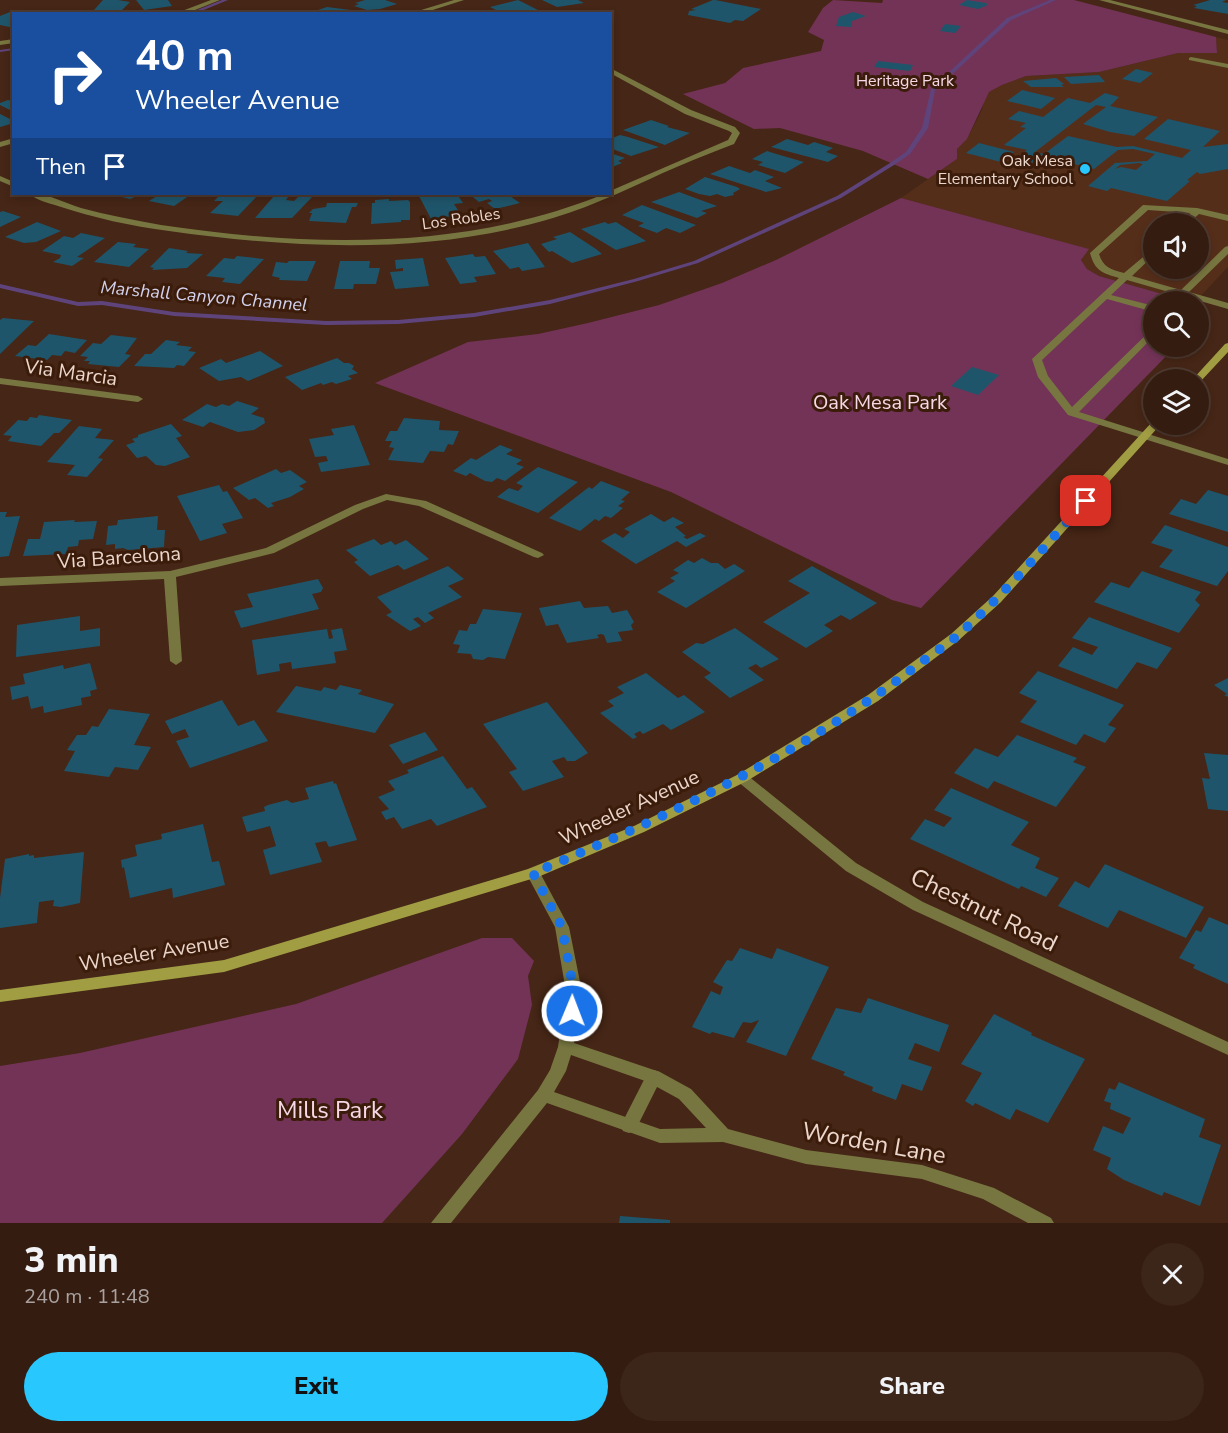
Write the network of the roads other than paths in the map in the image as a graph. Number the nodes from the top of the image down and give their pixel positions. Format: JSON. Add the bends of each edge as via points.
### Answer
{"nodes":[{"id":1,"x":217,"y":0,"type":"edge"},
{"id":2,"x":461,"y":0,"type":"edge"},
{"id":3,"x":1102,"y":0,"type":"edge"},
{"id":4,"x":424,"y":8,"type":"junction"},
{"id":5,"x":183,"y":12,"type":"edge"},
{"id":6,"x":415,"y":12,"type":"edge"},
{"id":7,"x":436,"y":12,"type":"edge"},
{"id":8,"x":1228,"y":32,"type":"edge"},
{"id":9,"x":1191,"y":58,"type":"dead end"},
{"id":10,"x":1228,"y":66,"type":"edge"},
{"id":11,"x":612,"y":71,"type":"edge"},
{"id":12,"x":612,"y":194,"type":"edge"},
{"id":13,"x":36,"y":195,"type":"edge"},
{"id":14,"x":610,"y":195,"type":"edge"},
{"id":15,"x":1197,"y":211,"type":"joint"},
{"id":16,"x":1228,"y":218,"type":"edge"},
{"id":17,"x":1228,"y":249,"type":"edge"},
{"id":18,"x":1143,"y":260,"type":"edge"},
{"id":19,"x":1123,"y":278,"type":"junction"},
{"id":20,"x":1171,"y":291,"type":"edge"},
{"id":21,"x":1185,"y":291,"type":"edge"},
{"id":22,"x":1106,"y":296,"type":"junction"},
{"id":23,"x":1209,"y":301,"type":"edge"},
{"id":24,"x":1143,"y":306,"type":"edge"},
{"id":25,"x":1228,"y":306,"type":"edge"},
{"id":26,"x":1143,"y":341,"type":"edge"},
{"id":27,"x":1228,"y":346,"type":"edge"},
{"id":28,"x":1207,"y":369,"type":"edge"},
{"id":29,"x":0,"y":381,"type":"edge"},
{"id":30,"x":138,"y":399,"type":"dead end"},
{"id":31,"x":1072,"y":412,"type":"junction"},
{"id":32,"x":1145,"y":436,"type":"junction"},
{"id":33,"x":1228,"y":462,"type":"edge"},
{"id":34,"x":538,"y":555,"type":"dead end"},
{"id":35,"x":170,"y":575,"type":"junction"},
{"id":36,"x":0,"y":582,"type":"edge"},
{"id":37,"x":176,"y":661,"type":"dead end"},
{"id":38,"x":742,"y":778,"type":"junction"},
{"id":39,"x":533,"y":873,"type":"junction"},
{"id":40,"x":0,"y":996,"type":"edge"},
{"id":41,"x":566,"y":1047,"type":"junction"},
{"id":42,"x":1228,"y":1049,"type":"edge"},
{"id":43,"x":654,"y":1077,"type":"junction"},
{"id":44,"x":544,"y":1095,"type":"junction"},
{"id":45,"x":629,"y":1126,"type":"junction"},
{"id":46,"x":723,"y":1134,"type":"junction"},
{"id":47,"x":440,"y":1223,"type":"edge"},
{"id":48,"x":1045,"y":1223,"type":"edge"}],
"edges":[{"from":1,"to":5,"type":"street"},
{"from":2,"to":4,"type":"street"},
{"from":3,"to":8,"type":"street"},
{"from":4,"to":6,"type":"street"},
{"from":4,"to":7,"type":"street"},
{"from":9,"to":10,"type":"street"},
{"from":11,"to":12,"type":"street","name":"Los Robles","via":[[688,112],[736,132],[722,146]]},
{"from":13,"to":14,"type":"street","name":"Los Robles","via":[[124,221],[176,229],[297,241],[390,242],[498,229],[559,214]]},
{"from":15,"to":16,"type":"street"},
{"from":15,"to":19,"type":"street","via":[[1146,207],[1094,253],[1097,263],[1106,271]]},
{"from":17,"to":21,"type":"street"},
{"from":18,"to":19,"type":"street"},
{"from":19,"to":20,"type":"street"},
{"from":19,"to":22,"type":"street"},
{"from":22,"to":24,"type":"street"},
{"from":22,"to":31,"type":"street","via":[[1037,359],[1043,377]]},
{"from":23,"to":25,"type":"street"},
{"from":26,"to":31,"type":"street"},
{"from":27,"to":28,"type":"main road"},
{"from":29,"to":30,"type":"street","name":"Via Marcia"},
{"from":31,"to":32,"type":"street"},
{"from":32,"to":33,"type":"street"},
{"from":32,"to":38,"type":"main road","name":"Wheeler Avenue","via":[[997,599],[955,637],[865,703]]},
{"from":34,"to":35,"type":"street","name":"Via Barcelona","via":[[422,503],[386,497],[270,551]]},
{"from":35,"to":36,"type":"street","name":"Via Barcelona"},
{"from":35,"to":37,"type":"street"},
{"from":38,"to":39,"type":"main road","name":"Wheeler Avenue","via":[[639,829]]},
{"from":38,"to":42,"type":"street","name":"Chestnut Road","via":[[851,867],[918,906]]},
{"from":39,"to":40,"type":"main road","name":"Wheeler Avenue","via":[[224,966]]},
{"from":39,"to":41,"type":"street","via":[[562,927],[574,992]]},
{"from":41,"to":43,"type":"street"},
{"from":41,"to":44,"type":"street"},
{"from":43,"to":45,"type":"street"},
{"from":43,"to":46,"type":"street","via":[[686,1094]]},
{"from":44,"to":45,"type":"street","name":"Worden Lane"},
{"from":44,"to":47,"type":"street"},
{"from":45,"to":46,"type":"street","name":"Worden Lane","via":[[660,1136]]},
{"from":46,"to":48,"type":"street","name":"Worden Lane","via":[[806,1157],[922,1172],[988,1193]]}]}
